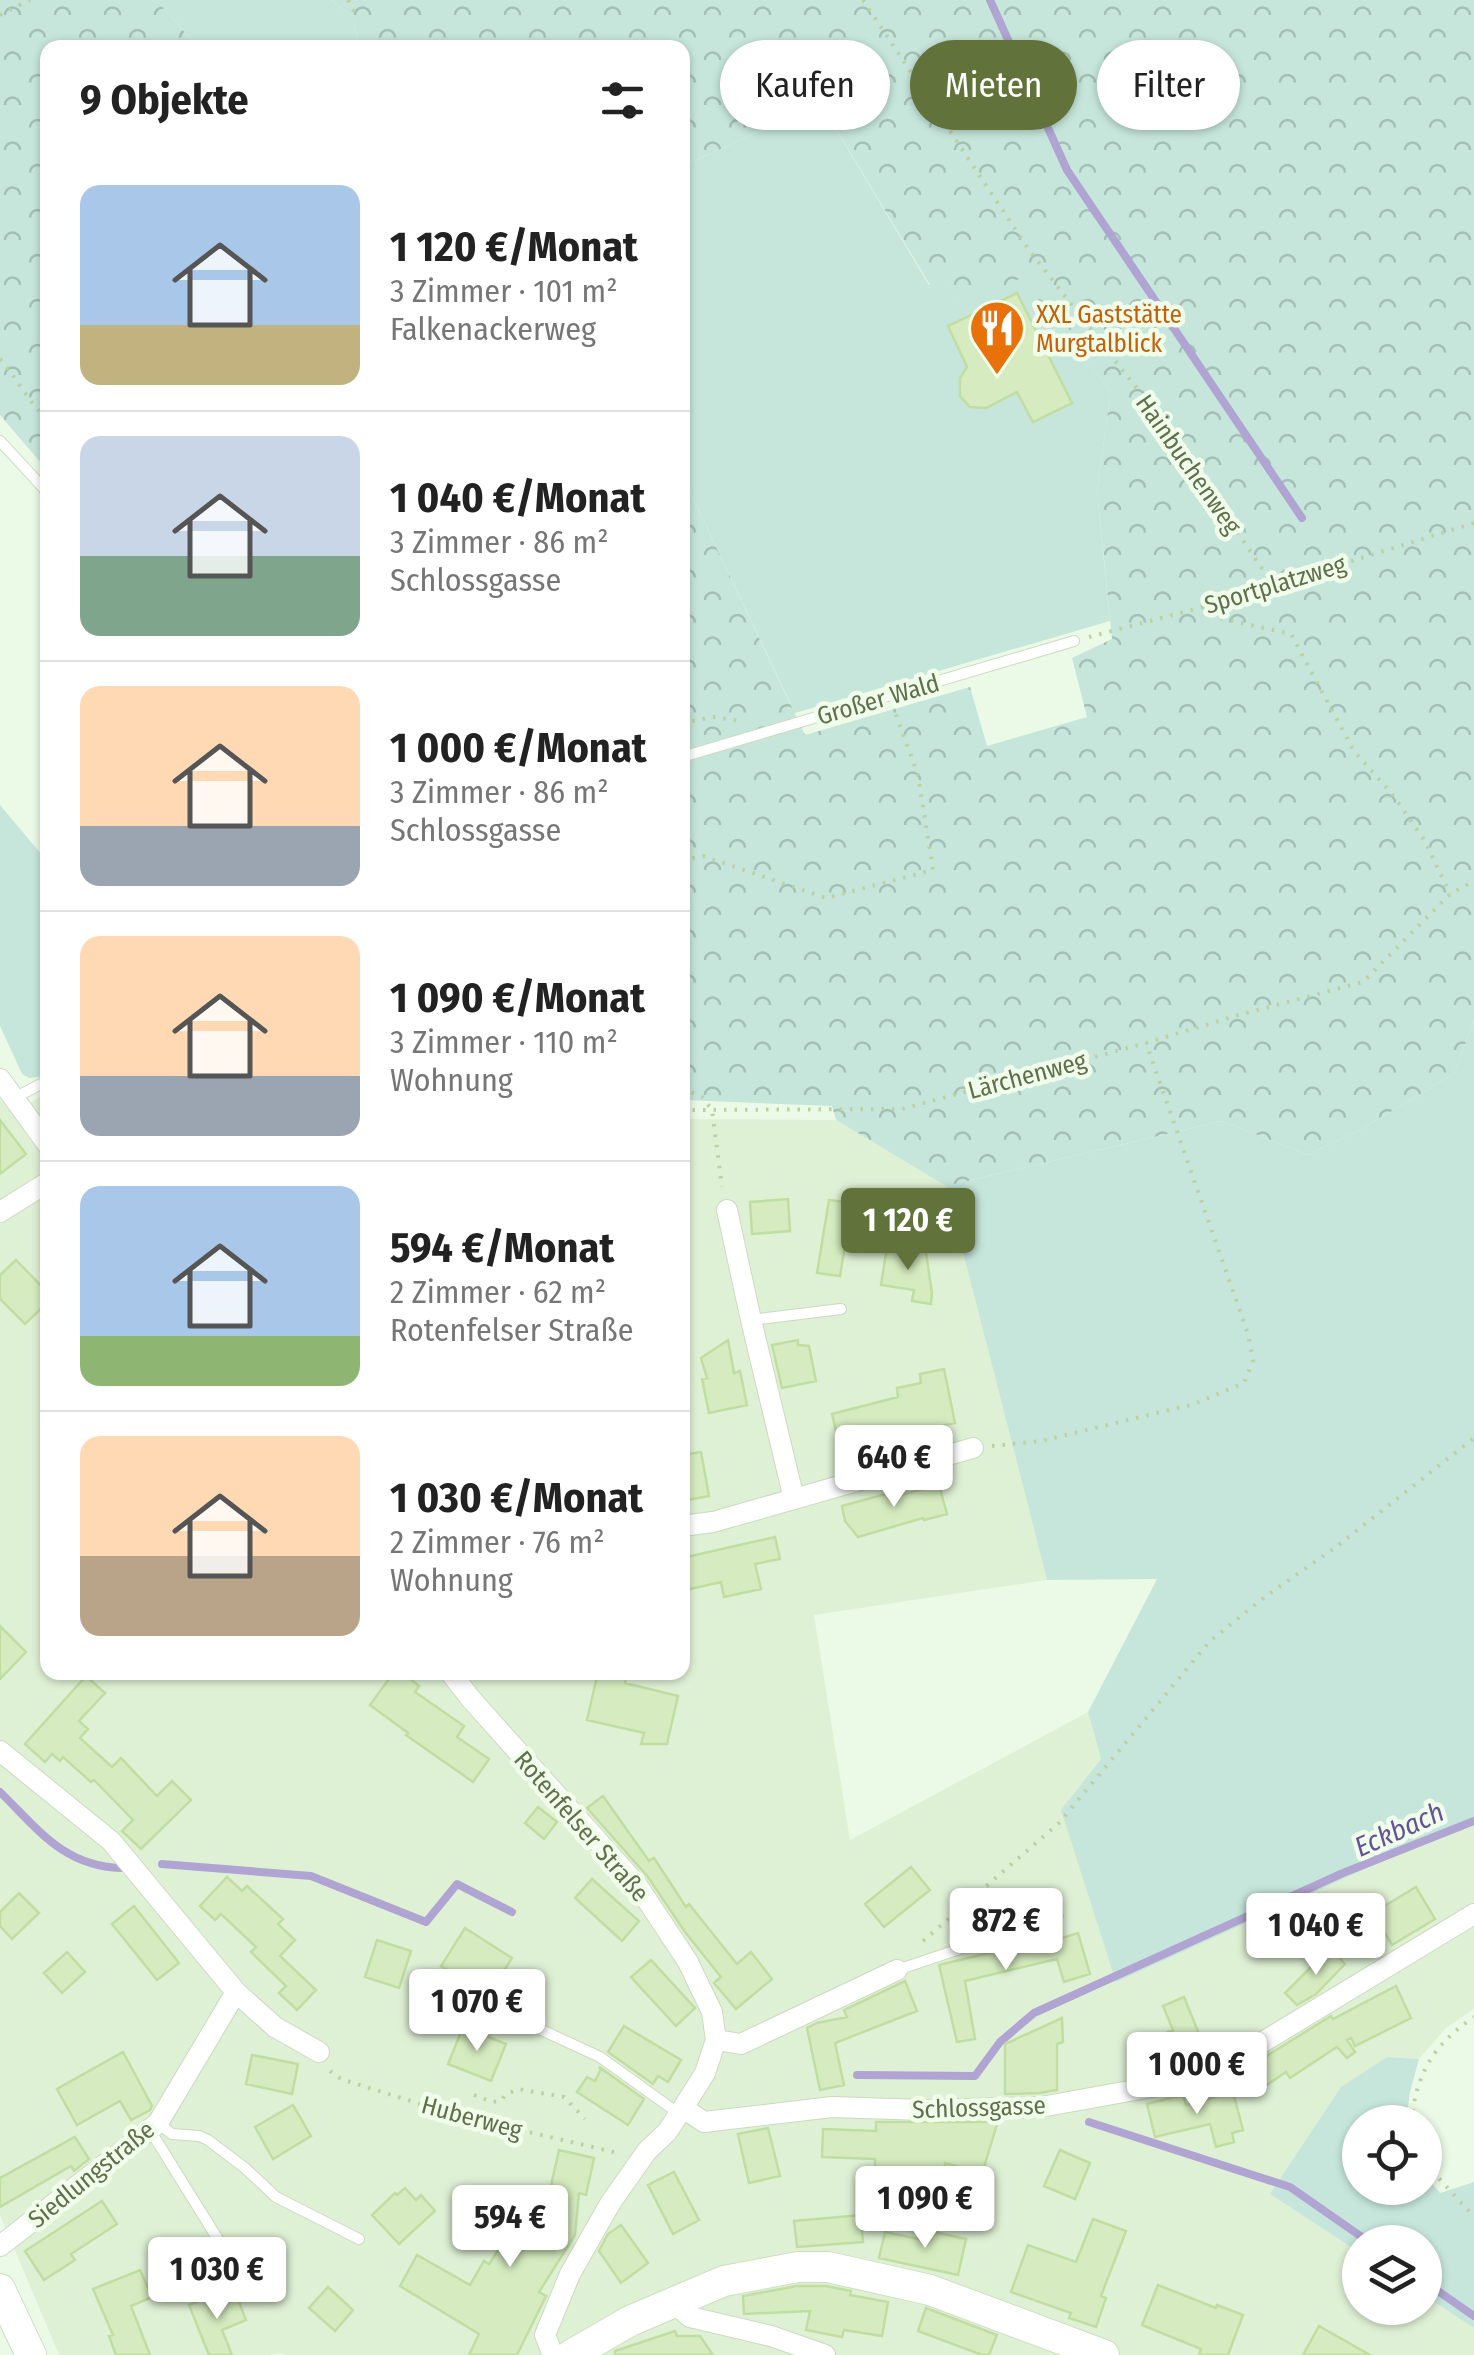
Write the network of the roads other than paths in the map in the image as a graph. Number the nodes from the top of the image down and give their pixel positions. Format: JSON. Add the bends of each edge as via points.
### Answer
{"nodes":[{"id":1,"x":0,"y":440,"type":"edge"},
{"id":2,"x":40,"y":484,"type":"edge"},
{"id":3,"x":1074,"y":641,"type":"road end"},
{"id":4,"x":690,"y":754,"type":"edge"},
{"id":5,"x":0,"y":1079,"type":"edge"},
{"id":6,"x":40,"y":1085,"type":"edge"},
{"id":7,"x":14,"y":1098,"type":"junction"},
{"id":8,"x":40,"y":1134,"type":"edge"},
{"id":9,"x":40,"y":1187,"type":"edge"},
{"id":10,"x":728,"y":1210,"type":"dead end"},
{"id":11,"x":0,"y":1212,"type":"edge"},
{"id":12,"x":841,"y":1309,"type":"dead end"},
{"id":13,"x":751,"y":1320,"type":"junction"},
{"id":14,"x":973,"y":1448,"type":"road end"},
{"id":15,"x":794,"y":1499,"type":"junction"},
{"id":16,"x":690,"y":1525,"type":"edge"},
{"id":17,"x":456,"y":1680,"type":"edge"},
{"id":18,"x":0,"y":1751,"type":"edge"},
{"id":19,"x":1474,"y":1914,"type":"edge"},
{"id":20,"x":1058,"y":1916,"type":"dead end"},
{"id":21,"x":897,"y":1970,"type":"joint"},
{"id":22,"x":236,"y":1992,"type":"junction"},
{"id":23,"x":507,"y":2014,"type":"dead end"},
{"id":24,"x":716,"y":2040,"type":"junction"},
{"id":25,"x":320,"y":2052,"type":"road end"},
{"id":26,"x":681,"y":2111,"type":"junction"},
{"id":27,"x":154,"y":2126,"type":"junction"},
{"id":28,"x":359,"y":2239,"type":"dead end"},
{"id":29,"x":0,"y":2246,"type":"edge"},
{"id":30,"x":0,"y":2288,"type":"edge"},
{"id":31,"x":250,"y":2291,"type":"dead end"},
{"id":32,"x":674,"y":2303,"type":"junction"},
{"id":33,"x":31,"y":2355,"type":"edge"},
{"id":34,"x":554,"y":2355,"type":"edge"},
{"id":35,"x":571,"y":2355,"type":"edge"},
{"id":36,"x":825,"y":2355,"type":"edge"},
{"id":37,"x":1104,"y":2355,"type":"edge"}],
"edges":[{"from":1,"to":2,"type":"lane"},
{"from":3,"to":4,"type":"lane","name":"Großer Wald"},
{"from":5,"to":7,"type":"street"},
{"from":6,"to":7,"type":"lane"},
{"from":7,"to":8,"type":"street"},
{"from":9,"to":11,"type":"street"},
{"from":10,"to":13,"type":"street"},
{"from":12,"to":13,"type":"lane"},
{"from":13,"to":15,"type":"street"},
{"from":14,"to":15,"type":"street"},
{"from":15,"to":16,"type":"street"},
{"from":17,"to":24,"type":"street","name":"Rotenfelser Straße","via":[[638,1885],[688,1962],[712,2012]]},
{"from":18,"to":22,"type":"street","via":[[111,1841]]},
{"from":19,"to":26,"type":"street","name":"Schlossgasse","via":[[1248,2050],[1157,2086],[1041,2108],[832,2107],[704,2122]]},
{"from":20,"to":21,"type":"lane"},
{"from":21,"to":24,"type":"street","via":[[741,2044]]},
{"from":22,"to":25,"type":"street","via":[[275,2027]]},
{"from":22,"to":27,"type":"street","name":"Siedlungstraße"},
{"from":23,"to":26,"type":"lane","via":[[600,2056]]},
{"from":24,"to":26,"type":"street"},
{"from":26,"to":34,"type":"street","via":[[610,2202],[570,2274],[545,2335]]},
{"from":27,"to":28,"type":"lane","via":[[208,2140],[276,2197]]},
{"from":27,"to":29,"type":"street","name":"Siedlungstraße"},
{"from":27,"to":31,"type":"lane"},
{"from":30,"to":33,"type":"main road"},
{"from":32,"to":35,"type":"main road"},
{"from":32,"to":36,"type":"street","via":[[690,2317]]},
{"from":32,"to":37,"type":"main road","via":[[724,2281],[828,2267],[930,2290]]}]}
